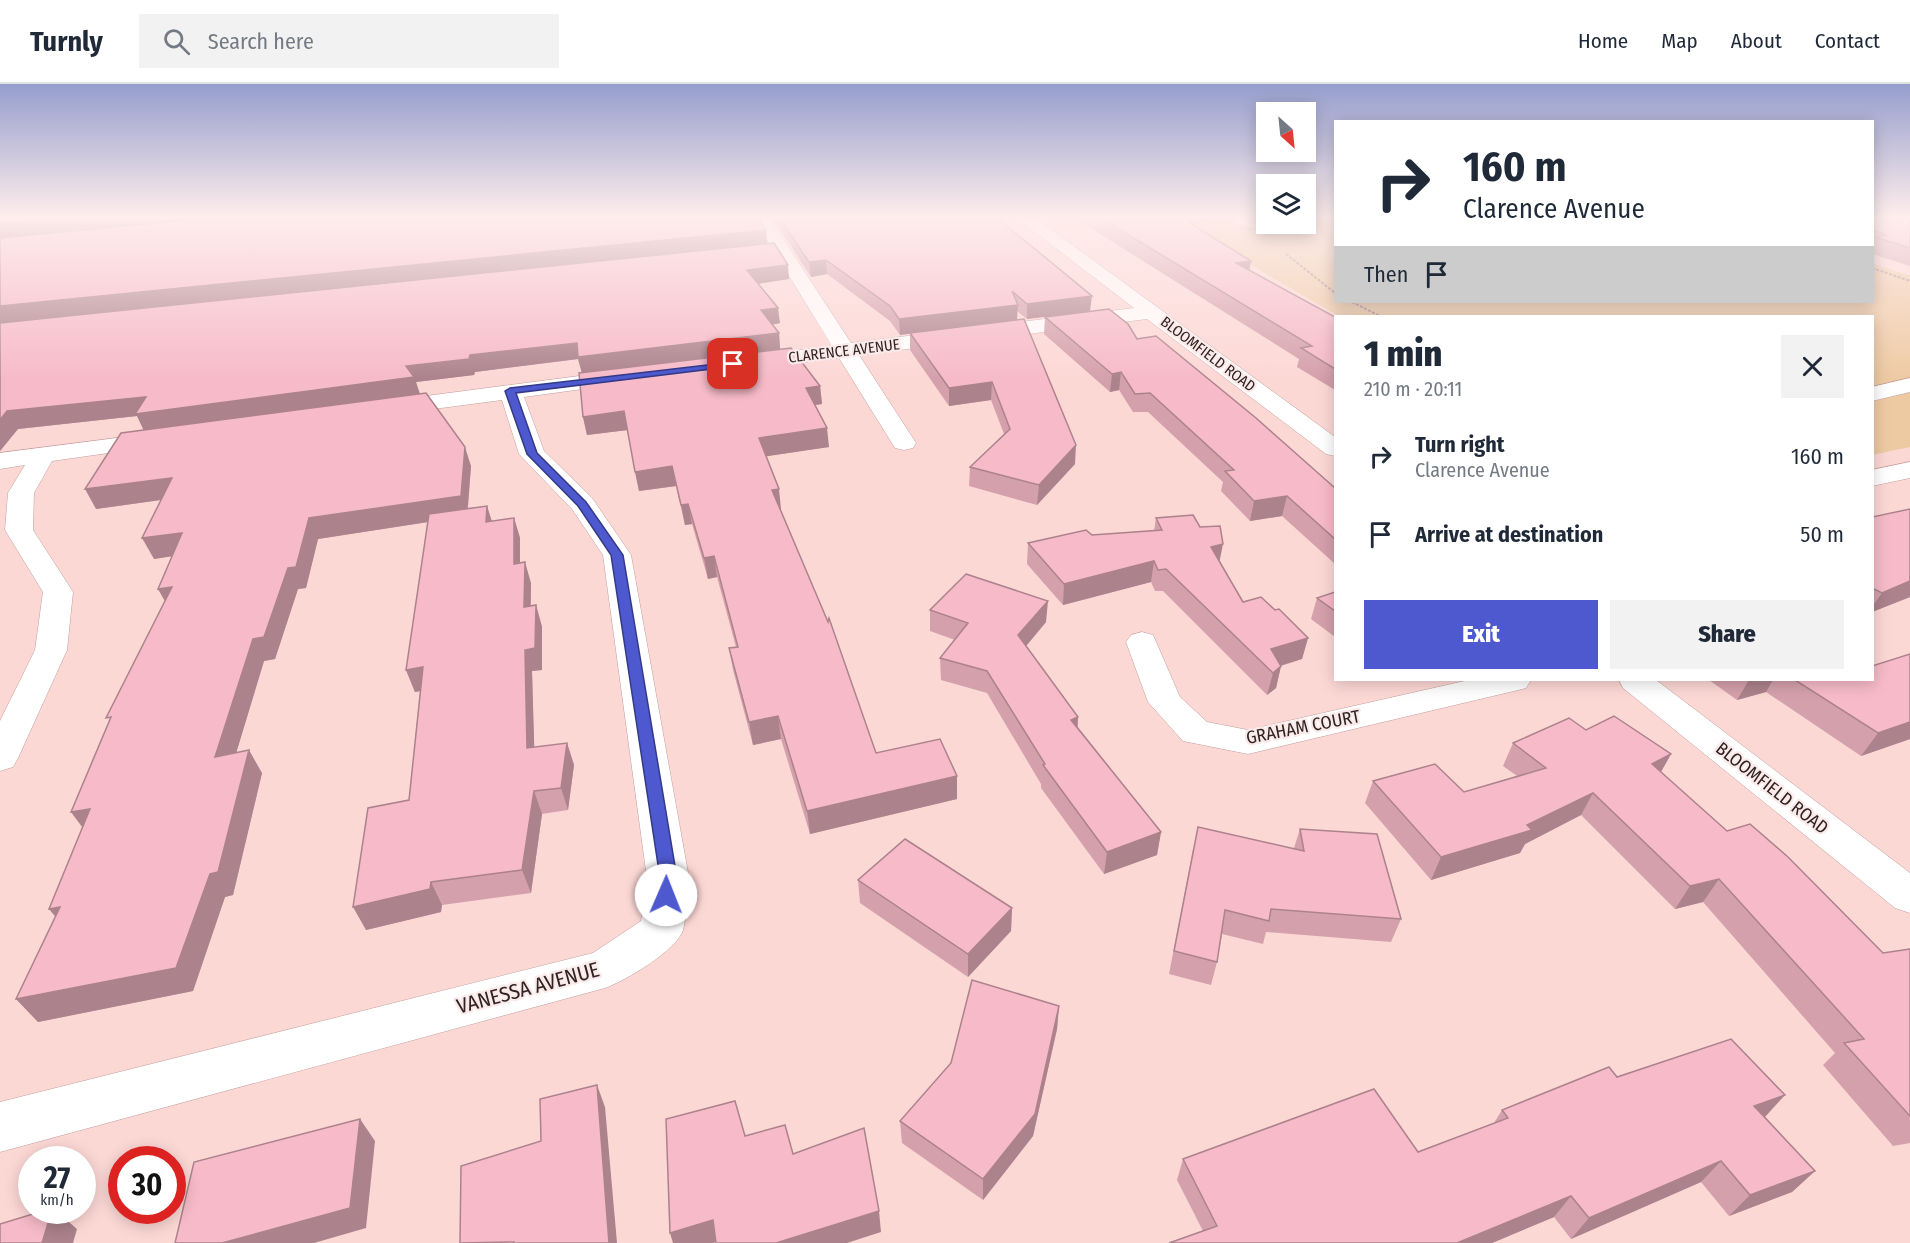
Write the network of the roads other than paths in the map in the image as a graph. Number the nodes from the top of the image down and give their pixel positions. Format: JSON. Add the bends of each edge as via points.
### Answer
{"nodes":[{"id":1,"x":793,"y":271,"type":"edge"},
{"id":2,"x":1096,"y":271,"type":"edge"},
{"id":3,"x":1152,"y":312,"type":"junction"},
{"id":4,"x":844,"y":351,"type":"junction"},
{"id":5,"x":729,"y":365,"type":"edge"},
{"id":6,"x":648,"y":375,"type":"edge"},
{"id":7,"x":1910,"y":385,"type":"edge"},
{"id":8,"x":510,"y":391,"type":"junction"},
{"id":9,"x":1874,"y":394,"type":"edge"},
{"id":10,"x":370,"y":410,"type":"edge"},
{"id":11,"x":172,"y":438,"type":"edge"},
{"id":12,"x":904,"y":443,"type":"dead end"},
{"id":13,"x":1334,"y":448,"type":"edge"},
{"id":14,"x":43,"y":456,"type":"junction"},
{"id":15,"x":0,"y":461,"type":"edge"},
{"id":16,"x":1910,"y":470,"type":"edge"},
{"id":17,"x":1874,"y":478,"type":"edge"},
{"id":18,"x":1142,"y":642,"type":"dead end"},
{"id":19,"x":1510,"y":681,"type":"edge"},
{"id":20,"x":1636,"y":681,"type":"edge"},
{"id":21,"x":0,"y":758,"type":"edge"},
{"id":22,"x":1910,"y":896,"type":"edge"},
{"id":23,"x":0,"y":1126,"type":"edge"}],
"edges":[{"from":1,"to":4,"type":"street"},
{"from":2,"to":3,"type":"street","name":"BLOOMFIELD ROAD"},
{"from":3,"to":4,"type":"street","name":"CLARENCE AVENUE"},
{"from":3,"to":13,"type":"street","name":"BLOOMFIELD ROAD"},
{"from":4,"to":5,"type":"street","name":"CLARENCE AVENUE"},
{"from":4,"to":12,"type":"street"},
{"from":6,"to":8,"type":"street"},
{"from":7,"to":9,"type":"street"},
{"from":8,"to":10,"type":"street"},
{"from":8,"to":23,"type":"street","name":"VANESSA AVENUE","via":[[532,454],[582,504],[617,555],[668,878],[661,930],[605,969]]},
{"from":11,"to":14,"type":"street"},
{"from":14,"to":15,"type":"street"},
{"from":14,"to":21,"type":"street","via":[[21,493],[19,530],[58,592],[51,650]]},
{"from":16,"to":17,"type":"street"},
{"from":18,"to":19,"type":"street","name":"GRAHAM COURT","via":[[1165,702],[1196,732],[1248,742]]},
{"from":20,"to":22,"type":"street","name":"BLOOMFIELD ROAD"}]}
